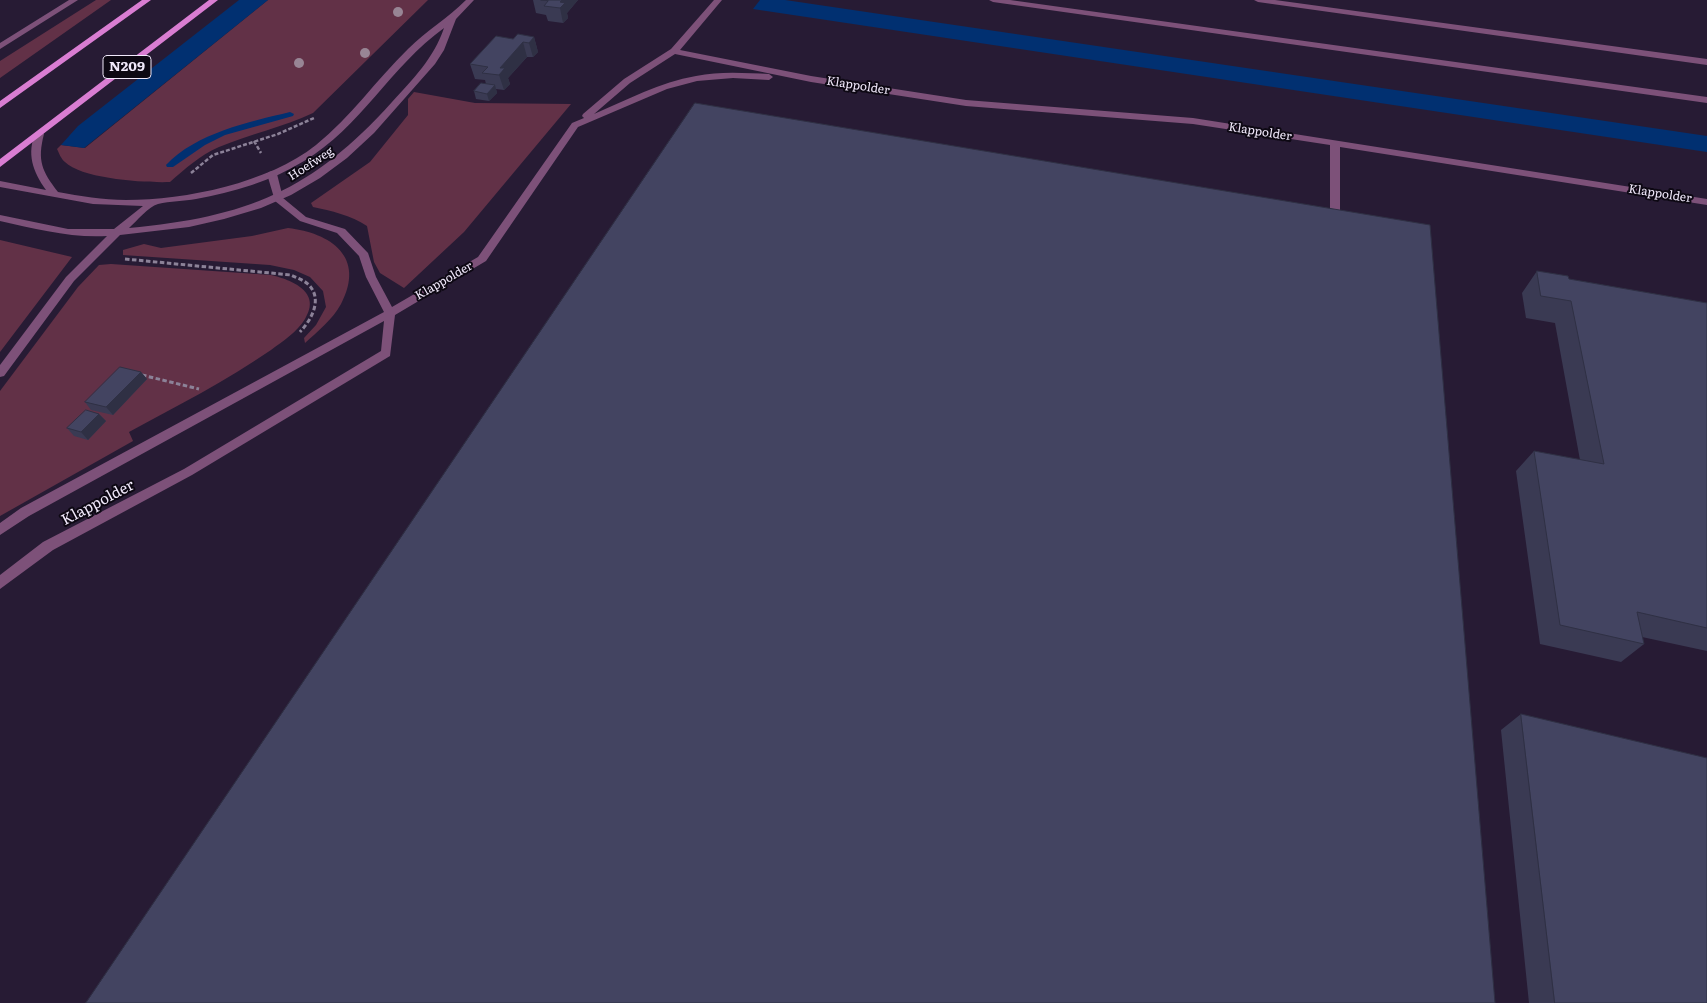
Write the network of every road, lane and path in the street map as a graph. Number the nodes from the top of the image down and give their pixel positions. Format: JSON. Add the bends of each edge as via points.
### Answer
{"nodes":[{"id":1,"x":74,"y":0,"type":"edge"},
{"id":2,"x":147,"y":0,"type":"edge"},
{"id":3,"x":214,"y":0,"type":"edge"},
{"id":4,"x":470,"y":0,"type":"edge"},
{"id":5,"x":718,"y":0,"type":"edge"},
{"id":6,"x":993,"y":0,"type":"edge"},
{"id":7,"x":1258,"y":0,"type":"edge"},
{"id":8,"x":452,"y":18,"type":"junction"},
{"id":9,"x":0,"y":47,"type":"edge"},
{"id":10,"x":674,"y":51,"type":"junction"},
{"id":11,"x":1707,"y":62,"type":"edge"},
{"id":12,"x":811,"y":79,"type":"junction"},
{"id":13,"x":1707,"y":100,"type":"edge"},
{"id":14,"x":0,"y":105,"type":"edge"},
{"id":15,"x":319,"y":114,"type":"dead end"},
{"id":16,"x":575,"y":125,"type":"junction"},
{"id":17,"x":39,"y":134,"type":"junction"},
{"id":18,"x":1335,"y":144,"type":"junction"},
{"id":19,"x":0,"y":164,"type":"edge"},
{"id":20,"x":272,"y":174,"type":"junction"},
{"id":21,"x":0,"y":184,"type":"edge"},
{"id":22,"x":54,"y":193,"type":"junction"},
{"id":23,"x":278,"y":198,"type":"junction"},
{"id":24,"x":155,"y":201,"type":"junction"},
{"id":25,"x":1707,"y":202,"type":"edge"},
{"id":26,"x":0,"y":218,"type":"edge"},
{"id":27,"x":118,"y":232,"type":"junction"},
{"id":28,"x":1334,"y":244,"type":"edge"},
{"id":29,"x":92,"y":256,"type":"junction"},
{"id":30,"x":390,"y":312,"type":"junction"},
{"id":31,"x":295,"y":337,"type":"dead end"},
{"id":32,"x":0,"y":373,"type":"edge"},
{"id":33,"x":134,"y":373,"type":"edge"},
{"id":34,"x":201,"y":389,"type":"dead end"},
{"id":35,"x":0,"y":530,"type":"edge"},
{"id":36,"x":0,"y":583,"type":"edge"}],
"edges":[{"from":1,"to":9,"type":"street"},
{"from":2,"to":14,"type":"main road","number":"N209"},
{"from":3,"to":17,"type":"main road","number":"N209"},
{"from":4,"to":8,"type":"street","name":"Hoefweg"},
{"from":5,"to":10,"type":"street"},
{"from":6,"to":13,"type":"street"},
{"from":7,"to":11,"type":"street"},
{"from":8,"to":20,"type":"street","name":"Hoefweg","via":[[413,47],[317,149]]},
{"from":8,"to":23,"type":"street","name":"Hoefweg","via":[[440,51],[389,112],[344,158]]},
{"from":10,"to":12,"type":"street","name":"Klappolder"},
{"from":10,"to":16,"type":"street","via":[[627,81]]},
{"from":12,"to":16,"type":"street","name":"Klappolder","via":[[733,75],[696,78],[664,87]]},
{"from":12,"to":18,"type":"street","name":"Klappolder","via":[[966,103],[1192,121]]},
{"from":15,"to":24,"type":"path","via":[[278,134],[214,155]]},
{"from":16,"to":30,"type":"street","name":"Klappolder","via":[[482,259]]},
{"from":17,"to":19,"type":"main road","number":"N209"},
{"from":17,"to":22,"type":"street","via":[[34,151],[35,162],[41,178]]},
{"from":18,"to":25,"type":"street","name":"Klappolder"},
{"from":18,"to":28,"type":"street"},
{"from":20,"to":23,"type":"street"},
{"from":20,"to":24,"type":"street","name":"Hoefweg","via":[[235,187]]},
{"from":21,"to":22,"type":"street","name":"Hoefweg"},
{"from":22,"to":24,"type":"street","name":"Hoefweg","via":[[124,203]]},
{"from":23,"to":27,"type":"street","name":"Hoefweg","via":[[236,215],[182,226]]},
{"from":23,"to":30,"type":"street","via":[[303,218],[341,230],[364,255],[371,277]]},
{"from":24,"to":27,"type":"street"},
{"from":26,"to":27,"type":"street","name":"Hoefweg","via":[[78,233]]},
{"from":27,"to":29,"type":"street"},
{"from":29,"to":31,"type":"path","via":[[291,274],[308,284],[316,299],[312,317]]},
{"from":29,"to":32,"type":"street","via":[[70,279]]},
{"from":30,"to":35,"type":"street","name":"Klappolder","via":[[25,512]]},
{"from":30,"to":36,"type":"street","name":"Klappolder","via":[[386,353],[188,472],[48,546]]},
{"from":33,"to":34,"type":"path"}]}
